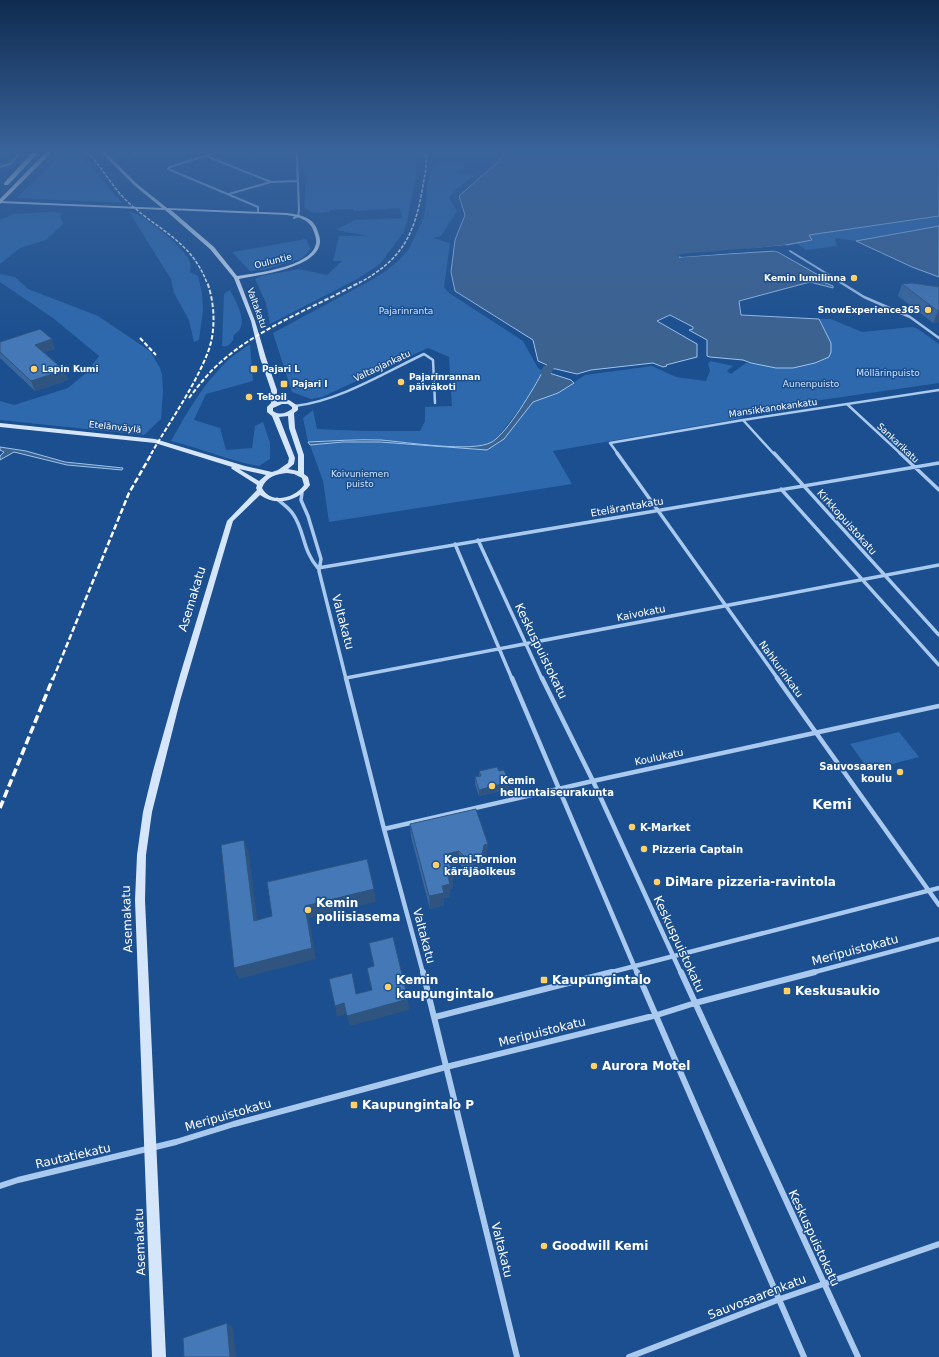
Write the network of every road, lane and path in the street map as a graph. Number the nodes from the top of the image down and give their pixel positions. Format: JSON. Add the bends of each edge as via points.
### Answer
{"nodes":[{"id":1,"x":175,"y":215,"type":"edge"},
{"id":2,"x":283,"y":215,"type":"edge"},
{"id":3,"x":296,"y":217,"type":"joint"},
{"id":4,"x":790,"y":251,"type":"dead end"},
{"id":5,"x":236,"y":278,"type":"junction"},
{"id":6,"x":939,"y":338,"type":"edge"},
{"id":7,"x":274,"y":390,"type":"junction"},
{"id":8,"x":939,"y":390,"type":"edge"},
{"id":9,"x":289,"y":402,"type":"junction"},
{"id":10,"x":435,"y":403,"type":"dead end"},
{"id":11,"x":274,"y":404,"type":"junction"},
{"id":12,"x":848,"y":405,"type":"junction"},
{"id":13,"x":295,"y":406,"type":"junction"},
{"id":14,"x":291,"y":413,"type":"junction"},
{"id":15,"x":275,"y":415,"type":"junction"},
{"id":16,"x":743,"y":420,"type":"junction"},
{"id":17,"x":0,"y":425,"type":"edge"},
{"id":18,"x":610,"y":443,"type":"joint"},
{"id":19,"x":224,"y":463,"type":"junction"},
{"id":20,"x":939,"y":463,"type":"edge"},
{"id":21,"x":914,"y":467,"type":"junction"},
{"id":22,"x":280,"y":472,"type":"junction"},
{"id":23,"x":272,"y":474,"type":"junction"},
{"id":24,"x":301,"y":474,"type":"junction"},
{"id":25,"x":802,"y":485,"type":"junction"},
{"id":26,"x":259,"y":488,"type":"junction"},
{"id":27,"x":781,"y":489,"type":"junction"},
{"id":28,"x":939,"y":490,"type":"edge"},
{"id":29,"x":302,"y":493,"type":"junction"},
{"id":30,"x":268,"y":498,"type":"junction"},
{"id":31,"x":277,"y":499,"type":"junction"},
{"id":32,"x":252,"y":501,"type":"junction"},
{"id":33,"x":657,"y":510,"type":"junction"},
{"id":34,"x":478,"y":540,"type":"junction"},
{"id":35,"x":455,"y":544,"type":"junction"},
{"id":36,"x":939,"y":565,"type":"edge"},
{"id":37,"x":318,"y":568,"type":"junction"},
{"id":38,"x":884,"y":575,"type":"junction"},
{"id":39,"x":862,"y":579,"type":"junction"},
{"id":40,"x":725,"y":605,"type":"junction"},
{"id":41,"x":939,"y":635,"type":"edge"},
{"id":42,"x":525,"y":644,"type":"junction"},
{"id":43,"x":499,"y":649,"type":"junction"},
{"id":44,"x":939,"y":665,"type":"edge"},
{"id":45,"x":346,"y":678,"type":"junction"},
{"id":46,"x":939,"y":706,"type":"edge"},
{"id":47,"x":816,"y":732,"type":"junction"},
{"id":48,"x":593,"y":781,"type":"junction"},
{"id":49,"x":559,"y":789,"type":"junction"},
{"id":50,"x":384,"y":829,"type":"junction"},
{"id":51,"x":939,"y":888,"type":"edge"},
{"id":52,"x":929,"y":891,"type":"junction"},
{"id":53,"x":939,"y":905,"type":"edge"},
{"id":54,"x":939,"y":939,"type":"edge"},
{"id":55,"x":673,"y":956,"type":"junction"},
{"id":56,"x":635,"y":967,"type":"junction"},
{"id":57,"x":695,"y":1003,"type":"junction"},
{"id":58,"x":656,"y":1014,"type":"junction"},
{"id":59,"x":435,"y":1018,"type":"junction"},
{"id":60,"x":446,"y":1067,"type":"junction"},
{"id":61,"x":151,"y":1148,"type":"junction"},
{"id":62,"x":0,"y":1186,"type":"edge"},
{"id":63,"x":939,"y":1244,"type":"edge"},
{"id":64,"x":824,"y":1283,"type":"junction"},
{"id":65,"x":780,"y":1299,"type":"junction"},
{"id":66,"x":159,"y":1357,"type":"edge"},
{"id":67,"x":517,"y":1357,"type":"edge"},
{"id":68,"x":628,"y":1357,"type":"edge"},
{"id":69,"x":804,"y":1357,"type":"edge"},
{"id":70,"x":858,"y":1357,"type":"edge"}],
"edges":[{"from":1,"to":5,"type":"main road","name":"Valtakatu","via":[[212,248]]},
{"from":2,"to":3,"type":"main road","name":"Ouluntie"},
{"from":3,"to":5,"type":"main road","name":"Ouluntie","via":[[319,239],[313,255],[293,265]]},
{"from":4,"to":6,"type":"street","via":[[864,297],[910,317]]},
{"from":5,"to":7,"type":"main road","name":"Valtakatu","via":[[253,321],[262,358]]},
{"from":7,"to":9,"type":"main road"},
{"from":7,"to":11,"type":"main road","name":"Valtakatu"},
{"from":8,"to":12,"type":"street","name":"Mansikkanokankatu"},
{"from":9,"to":11,"type":"main road"},
{"from":9,"to":13,"type":"main road"},
{"from":10,"to":13,"type":"street","name":"Valtaojankatu","via":[[433,360],[424,354],[334,397],[313,404]]},
{"from":11,"to":15,"type":"main road","name":"Valtakatu","via":[[269,410]]},
{"from":12,"to":16,"type":"street","name":"Mansikkanokankatu"},
{"from":12,"to":21,"type":"street","name":"Sankarikatu"},
{"from":13,"to":14,"type":"main road"},
{"from":14,"to":15,"type":"main road"},
{"from":14,"to":24,"type":"main road","via":[[292,433],[300,452]]},
{"from":15,"to":22,"type":"main road","via":[[292,458],[290,464]]},
{"from":16,"to":18,"type":"street","name":"Mansikkanokankatu"},
{"from":16,"to":25,"type":"street","name":"Kirkkopuistokatu"},
{"from":17,"to":19,"type":"main road","name":"Etelänväylä","via":[[155,441],[178,446]]},
{"from":18,"to":33,"type":"street","name":"Nahkurinkatu"},
{"from":19,"to":23,"type":"main road","name":"Etelänväylä"},
{"from":19,"to":26,"type":"main road","name":"Etelänväylä"},
{"from":20,"to":21,"type":"street","name":"Etelärantakatu"},
{"from":21,"to":25,"type":"street","name":"Etelärantakatu"},
{"from":21,"to":28,"type":"street","name":"Sankarikatu"},
{"from":22,"to":23,"type":"main road"},
{"from":22,"to":24,"type":"main road"},
{"from":23,"to":26,"type":"main road","via":[[266,477]]},
{"from":24,"to":29,"type":"main road","via":[[307,481]]},
{"from":25,"to":27,"type":"street","name":"Etelärantakatu"},
{"from":25,"to":38,"type":"street","name":"Kirkkopuistokatu"},
{"from":26,"to":30,"type":"main road"},
{"from":26,"to":32,"type":"main road","name":"Asemakatu"},
{"from":27,"to":33,"type":"street","name":"Etelärantakatu"},
{"from":27,"to":39,"type":"street"},
{"from":29,"to":31,"type":"main road","via":[[290,498]]},
{"from":29,"to":37,"type":"street","name":"Valtakatu","via":[[301,500],[321,559]]},
{"from":30,"to":31,"type":"main road"},
{"from":30,"to":32,"type":"main road","name":"Asemakatu"},
{"from":31,"to":37,"type":"street","name":"Valtakatu","via":[[289,507],[298,520],[310,560]]},
{"from":32,"to":61,"type":"main road","name":"Asemakatu","via":[[230,521],[179,694],[149,804],[142,841],[139,872]]},
{"from":33,"to":34,"type":"street","name":"Etelärantakatu"},
{"from":33,"to":40,"type":"street","name":"Nahkurinkatu"},
{"from":34,"to":35,"type":"street","name":"Etelärantakatu"},
{"from":34,"to":42,"type":"street","name":"Keskuspuistokatu"},
{"from":35,"to":37,"type":"street","name":"Etelärantakatu"},
{"from":35,"to":43,"type":"street"},
{"from":36,"to":38,"type":"street","name":"Kaivokatu"},
{"from":37,"to":45,"type":"street","name":"Valtakatu"},
{"from":38,"to":39,"type":"street","name":"Kaivokatu"},
{"from":38,"to":41,"type":"street","name":"Kirkkopuistokatu"},
{"from":39,"to":40,"type":"street","name":"Kaivokatu"},
{"from":39,"to":44,"type":"street"},
{"from":40,"to":42,"type":"street","name":"Kaivokatu"},
{"from":40,"to":47,"type":"street","name":"Nahkurinkatu"},
{"from":42,"to":43,"type":"street","name":"Kaivokatu"},
{"from":42,"to":48,"type":"street","name":"Keskuspuistokatu"},
{"from":43,"to":45,"type":"street","name":"Kaivokatu"},
{"from":43,"to":49,"type":"street"},
{"from":45,"to":50,"type":"street","name":"Valtakatu"},
{"from":46,"to":47,"type":"street","name":"Koulukatu"},
{"from":47,"to":48,"type":"street","name":"Koulukatu"},
{"from":47,"to":52,"type":"street","name":"Nahkurinkatu"},
{"from":48,"to":49,"type":"street","name":"Koulukatu"},
{"from":48,"to":55,"type":"street","name":"Keskuspuistokatu"},
{"from":49,"to":50,"type":"street","name":"Koulukatu"},
{"from":49,"to":56,"type":"street"},
{"from":50,"to":59,"type":"street","name":"Valtakatu"},
{"from":51,"to":52,"type":"street"},
{"from":52,"to":53,"type":"street","name":"Nahkurinkatu"},
{"from":52,"to":55,"type":"street"},
{"from":54,"to":57,"type":"street","name":"Meripuistokatu"},
{"from":55,"to":56,"type":"street"},
{"from":55,"to":57,"type":"street","name":"Keskuspuistokatu"},
{"from":56,"to":58,"type":"street"},
{"from":56,"to":59,"type":"street"},
{"from":57,"to":58,"type":"street","name":"Meripuistokatu"},
{"from":57,"to":64,"type":"street","name":"Keskuspuistokatu"},
{"from":58,"to":60,"type":"street","name":"Meripuistokatu"},
{"from":58,"to":65,"type":"street"},
{"from":59,"to":60,"type":"street","name":"Valtakatu"},
{"from":60,"to":61,"type":"street","name":"Meripuistokatu"},
{"from":60,"to":67,"type":"street","name":"Valtakatu"},
{"from":61,"to":62,"type":"street","name":"Rautatiekatu"},
{"from":61,"to":66,"type":"main road","name":"Asemakatu"},
{"from":63,"to":64,"type":"street","name":"Sauvosaarenkatu"},
{"from":64,"to":65,"type":"street","name":"Sauvosaarenkatu"},
{"from":64,"to":70,"type":"street","name":"Keskuspuistokatu"},
{"from":65,"to":68,"type":"street","name":"Sauvosaarenkatu"},
{"from":65,"to":69,"type":"street"}]}
